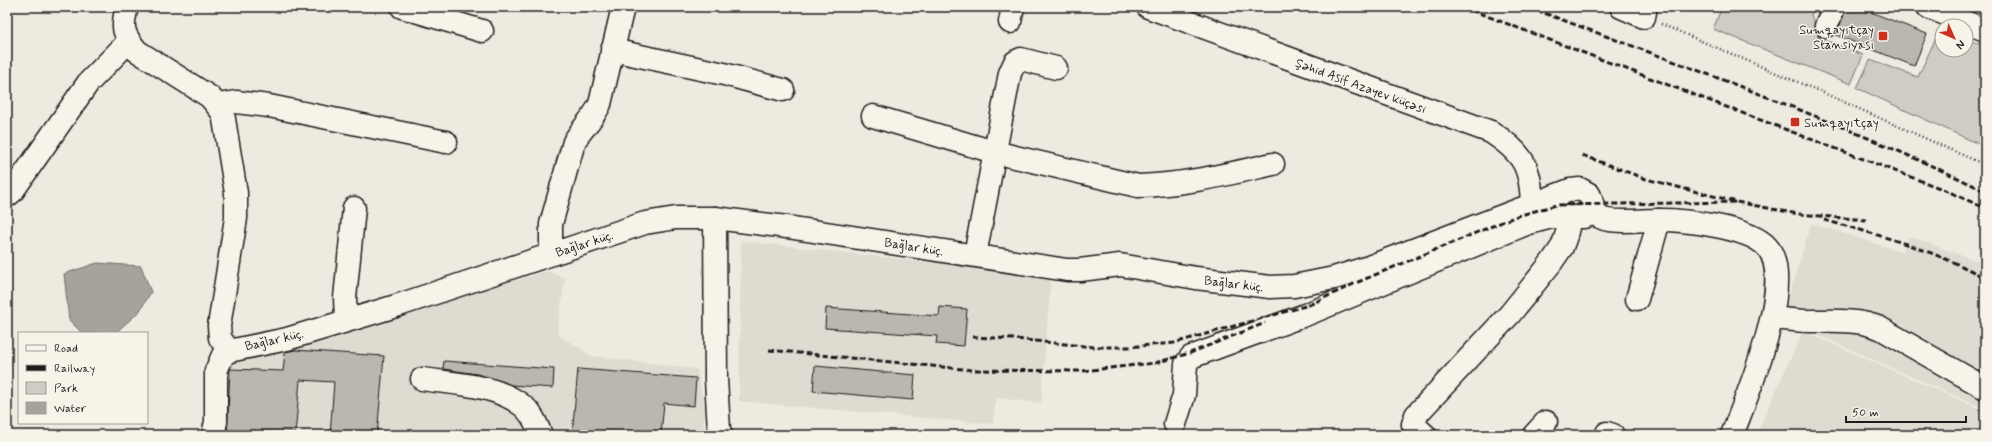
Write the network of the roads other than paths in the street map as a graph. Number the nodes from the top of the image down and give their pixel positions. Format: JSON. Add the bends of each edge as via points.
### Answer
{"nodes":[{"id":1,"x":127,"y":7,"type":"edge"},
{"id":2,"x":402,"y":7,"type":"edge"},
{"id":3,"x":623,"y":7,"type":"edge"},
{"id":4,"x":1148,"y":7,"type":"edge"},
{"id":5,"x":1621,"y":7,"type":"edge"},
{"id":6,"x":1939,"y":9,"type":"edge"},
{"id":7,"x":1645,"y":12,"type":"edge"},
{"id":8,"x":1985,"y":30,"type":"edge"},
{"id":9,"x":482,"y":31,"type":"dead end"},
{"id":10,"x":129,"y":41,"type":"junction"},
{"id":11,"x":612,"y":50,"type":"junction"},
{"id":12,"x":1056,"y":68,"type":"dead end"},
{"id":13,"x":783,"y":90,"type":"dead end"},
{"id":14,"x":218,"y":105,"type":"junction"},
{"id":15,"x":873,"y":116,"type":"dead end"},
{"id":16,"x":446,"y":142,"type":"dead end"},
{"id":17,"x":994,"y":152,"type":"junction"},
{"id":18,"x":1273,"y":164,"type":"dead end"},
{"id":19,"x":7,"y":196,"type":"edge"},
{"id":20,"x":1532,"y":204,"type":"junction"},
{"id":21,"x":354,"y":208,"type":"dead end"},
{"id":22,"x":1594,"y":208,"type":"junction"},
{"id":23,"x":715,"y":218,"type":"junction"},
{"id":24,"x":1570,"y":218,"type":"junction"},
{"id":25,"x":1659,"y":220,"type":"junction"},
{"id":26,"x":551,"y":253,"type":"junction"},
{"id":27,"x":975,"y":255,"type":"junction"},
{"id":28,"x":1637,"y":299,"type":"dead end"},
{"id":29,"x":1772,"y":318,"type":"junction"},
{"id":30,"x":346,"y":320,"type":"junction"},
{"id":31,"x":228,"y":351,"type":"junction"},
{"id":32,"x":422,"y":379,"type":"dead end"},
{"id":33,"x":1985,"y":388,"type":"edge"},
{"id":34,"x":1175,"y":424,"type":"dead end"},
{"id":35,"x":213,"y":435,"type":"edge"},
{"id":36,"x":541,"y":435,"type":"edge"},
{"id":37,"x":721,"y":435,"type":"edge"},
{"id":38,"x":1425,"y":435,"type":"edge"},
{"id":39,"x":1732,"y":435,"type":"edge"}],
"edges":[{"from":1,"to":10,"type":"street","via":[[122,24]]},
{"from":2,"to":9,"type":"street"},
{"from":3,"to":11,"type":"street"},
{"from":4,"to":20,"type":"street","name":"Şəhid Asif Azayev küçəsi","via":[[1491,132],[1509,144],[1525,162],[1530,178]]},
{"from":5,"to":7,"type":"street"},
{"from":6,"to":8,"type":"street"},
{"from":10,"to":14,"type":"street","via":[[137,51],[204,93]]},
{"from":10,"to":19,"type":"street","via":[[88,83]]},
{"from":11,"to":13,"type":"street","via":[[724,74]]},
{"from":11,"to":26,"type":"street","via":[[600,104],[594,117],[574,142],[551,224]]},
{"from":12,"to":17,"type":"street","via":[[1021,59],[1015,62],[1010,73]]},
{"from":14,"to":16,"type":"street","via":[[236,102],[269,106]]},
{"from":14,"to":31,"type":"street","via":[[226,123],[236,193],[236,218],[219,326],[220,338]]},
{"from":15,"to":17,"type":"street"},
{"from":17,"to":18,"type":"street","via":[[1138,186],[1194,182]]},
{"from":17,"to":27,"type":"street"},
{"from":20,"to":22,"type":"street","name":"Bağlar küç.","via":[[1570,190],[1580,189],[1589,194]]},
{"from":20,"to":27,"type":"street","name":"Bağlar küç.","via":[[1366,268],[1294,286],[1270,287],[1120,265],[1067,270]]},
{"from":21,"to":30,"type":"street","via":[[345,298]]},
{"from":22,"to":24,"type":"street","via":[[1589,217]]},
{"from":22,"to":25,"type":"street","via":[[1605,219]]},
{"from":23,"to":26,"type":"street","name":"Bağlar küç.","via":[[676,218],[645,223]]},
{"from":23,"to":27,"type":"street","name":"Bağlar küç."},
{"from":23,"to":37,"type":"street","via":[[716,379]]},
{"from":24,"to":34,"type":"street","via":[[1552,217],[1526,224],[1305,315],[1191,357],[1186,364],[1184,395]]},
{"from":24,"to":38,"type":"street","via":[[1564,242],[1550,263],[1510,314],[1416,415],[1413,424]]},
{"from":25,"to":28,"type":"street"},
{"from":25,"to":29,"type":"street","via":[[1704,224],[1737,231],[1762,241],[1769,248],[1775,268]]},
{"from":26,"to":30,"type":"street","name":"Bağlar küç.","via":[[396,306]]},
{"from":29,"to":33,"type":"street","via":[[1808,321],[1850,320],[1868,323]]},
{"from":29,"to":39,"type":"street"},
{"from":30,"to":31,"type":"street","name":"Bağlar küç.","via":[[287,339]]},
{"from":31,"to":35,"type":"street","via":[[223,355],[216,371],[216,422]]},
{"from":32,"to":36,"type":"street","via":[[486,388],[506,396],[524,407],[534,419]]}]}
